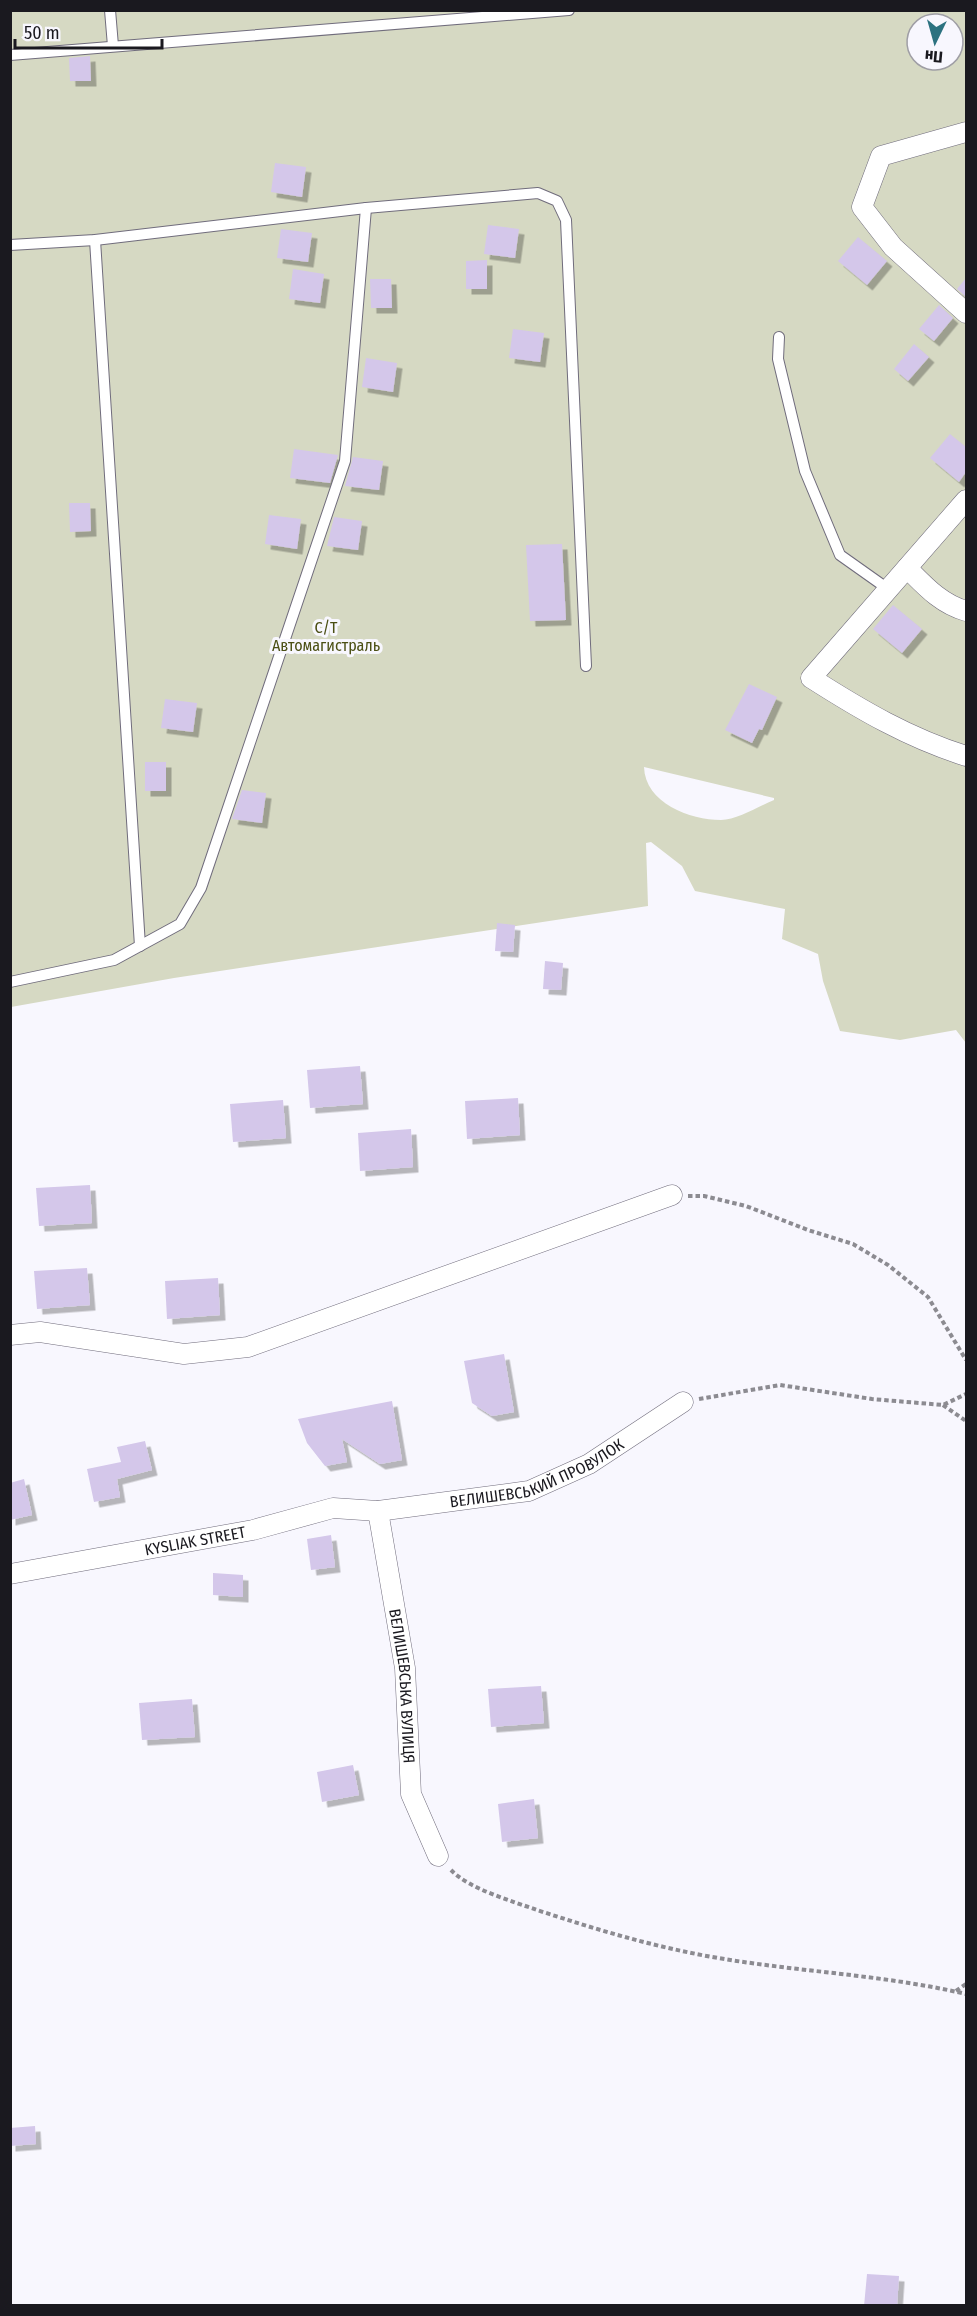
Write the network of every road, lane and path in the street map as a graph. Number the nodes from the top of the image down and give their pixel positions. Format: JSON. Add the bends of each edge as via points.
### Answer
{"nodes":[{"id":1,"x":110,"y":10,"type":"edge"},
{"id":2,"x":569,"y":10,"type":"edge"},
{"id":3,"x":113,"y":46,"type":"junction"},
{"id":4,"x":10,"y":55,"type":"edge"},
{"id":5,"x":966,"y":132,"type":"edge"},
{"id":6,"x":366,"y":208,"type":"junction"},
{"id":7,"x":95,"y":240,"type":"junction"},
{"id":8,"x":10,"y":245,"type":"edge"},
{"id":9,"x":966,"y":313,"type":"edge"},
{"id":10,"x":779,"y":337,"type":"dead end"},
{"id":11,"x":966,"y":500,"type":"edge"},
{"id":12,"x":907,"y":568,"type":"junction"},
{"id":13,"x":888,"y":589,"type":"junction"},
{"id":14,"x":966,"y":611,"type":"edge"},
{"id":15,"x":586,"y":666,"type":"dead end"},
{"id":16,"x":966,"y":756,"type":"edge"},
{"id":17,"x":140,"y":946,"type":"junction"},
{"id":18,"x":10,"y":982,"type":"edge"},
{"id":19,"x":672,"y":1196,"type":"joint"},
{"id":20,"x":10,"y":1335,"type":"edge"},
{"id":21,"x":966,"y":1360,"type":"edge"},
{"id":22,"x":966,"y":1394,"type":"edge"},
{"id":23,"x":683,"y":1402,"type":"joint"},
{"id":24,"x":943,"y":1405,"type":"junction"},
{"id":25,"x":966,"y":1421,"type":"edge"},
{"id":26,"x":378,"y":1511,"type":"junction"},
{"id":27,"x":10,"y":1574,"type":"edge"},
{"id":28,"x":438,"y":1856,"type":"joint"},
{"id":29,"x":966,"y":1984,"type":"edge"},
{"id":30,"x":956,"y":1992,"type":"junction"},
{"id":31,"x":966,"y":1994,"type":"edge"}],
"edges":[{"from":1,"to":3,"type":"lane"},
{"from":2,"to":3,"type":"lane"},
{"from":3,"to":4,"type":"lane"},
{"from":5,"to":9,"type":"street","via":[[881,156],[861,207],[893,247]]},
{"from":6,"to":7,"type":"lane"},
{"from":6,"to":15,"type":"lane","via":[[538,193],[557,201],[566,220]]},
{"from":6,"to":17,"type":"lane","via":[[345,461],[201,888],[180,924]]},
{"from":7,"to":8,"type":"lane"},
{"from":7,"to":17,"type":"lane"},
{"from":10,"to":13,"type":"lane","via":[[778,359],[805,471],[840,555]]},
{"from":11,"to":12,"type":"street"},
{"from":12,"to":13,"type":"street"},
{"from":12,"to":14,"type":"street","via":[[951,607]]},
{"from":13,"to":16,"type":"street","via":[[811,678],[887,725]]},
{"from":17,"to":18,"type":"lane","via":[[114,960]]},
{"from":19,"to":20,"type":"street","via":[[248,1347],[184,1354],[40,1332]]},
{"from":19,"to":21,"type":"path","via":[[704,1196],[746,1206],[853,1244],[888,1265],[928,1297]]},
{"from":22,"to":24,"type":"path"},
{"from":23,"to":24,"type":"path","via":[[780,1384],[872,1399]]},
{"from":23,"to":26,"type":"street","name":"ВЕЛИШЕВСЬКИЙ ПРОВУЛОК","via":[[589,1464],[529,1491]]},
{"from":24,"to":25,"type":"path"},
{"from":26,"to":27,"type":"street","name":"KYSLIAK STREET","via":[[333,1508],[253,1530]]},
{"from":26,"to":28,"type":"street","name":"ВЕЛИШЕВСЬКА ВУЛИЦЯ","via":[[405,1668],[411,1794]]},
{"from":28,"to":30,"type":"path","via":[[459,1879],[628,1940],[718,1958],[900,1980]]},
{"from":29,"to":30,"type":"path"},
{"from":30,"to":31,"type":"path"}]}
